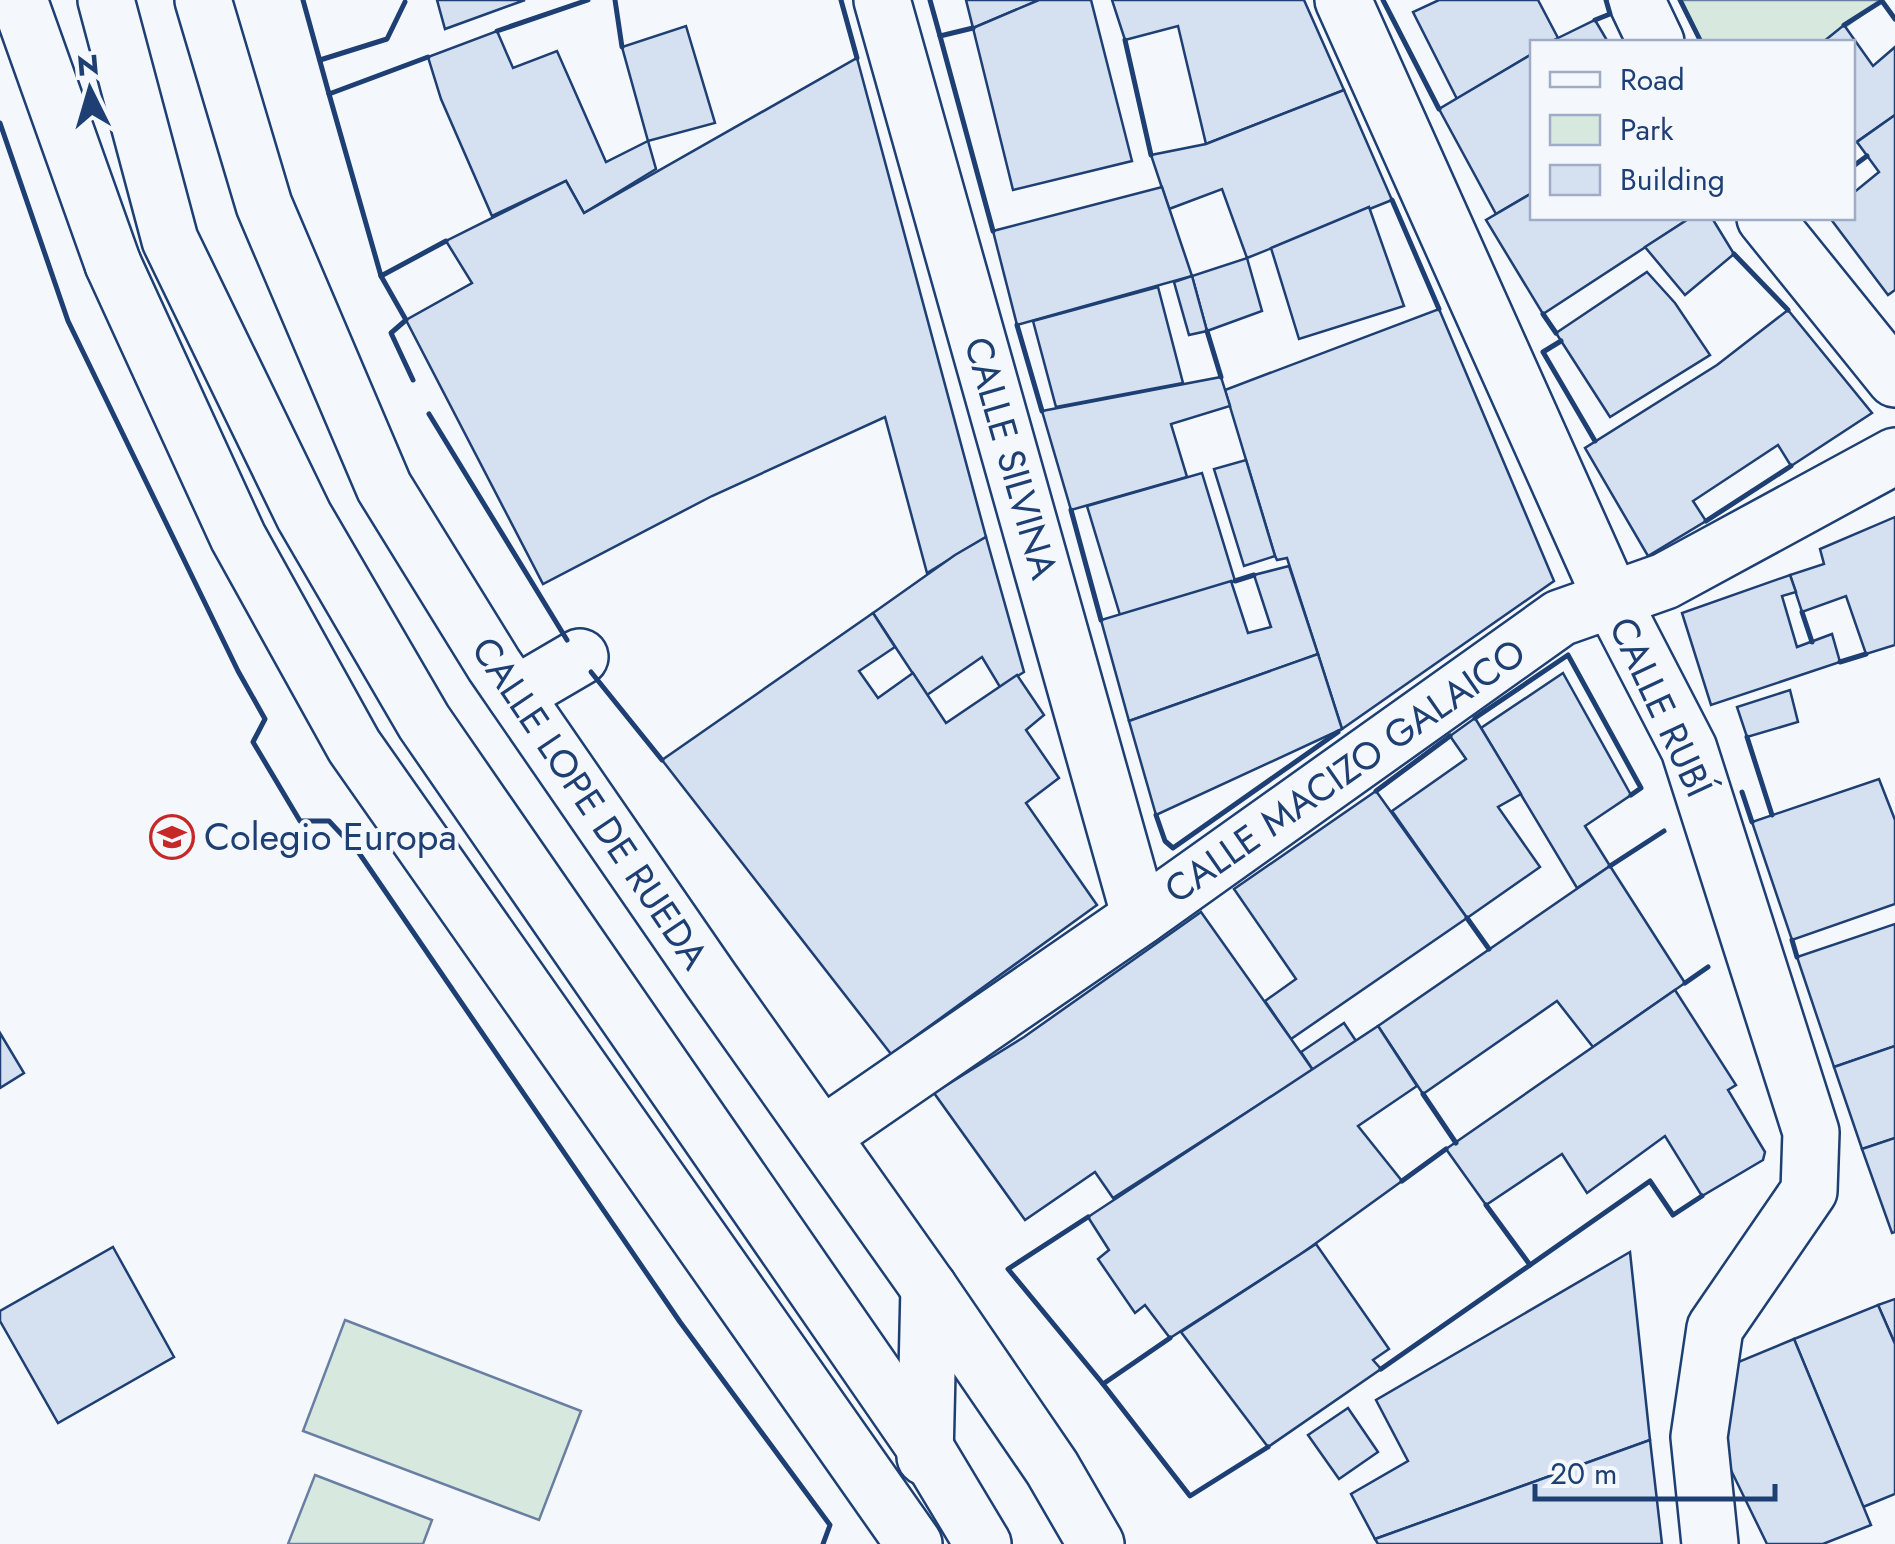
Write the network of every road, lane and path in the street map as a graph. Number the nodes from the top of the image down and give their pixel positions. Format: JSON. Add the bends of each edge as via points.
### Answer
{"nodes":[{"id":1,"x":19,"y":0,"type":"edge"},
{"id":2,"x":106,"y":0,"type":"edge"},
{"id":3,"x":203,"y":0,"type":"edge"},
{"id":4,"x":882,"y":0,"type":"edge"},
{"id":5,"x":1343,"y":0,"type":"edge"},
{"id":6,"x":1636,"y":0,"type":"edge"},
{"id":7,"x":1655,"y":40,"type":"edge"},
{"id":8,"x":1767,"y":220,"type":"edge"},
{"id":9,"x":1895,"y":380,"type":"edge"},
{"id":10,"x":1895,"y":456,"type":"edge"},
{"id":11,"x":1612,"y":602,"type":"junction"},
{"id":12,"x":580,"y":657,"type":"dead end"},
{"id":13,"x":515,"y":695,"type":"junction"},
{"id":14,"x":1140,"y":917,"type":"junction"},
{"id":15,"x":822,"y":1136,"type":"junction"},
{"id":16,"x":930,"y":1288,"type":"junction"},
{"id":17,"x":926,"y":1449,"type":"junction"},
{"id":18,"x":908,"y":1540,"type":"edge"},
{"id":19,"x":983,"y":1544,"type":"edge"},
{"id":20,"x":1096,"y":1544,"type":"edge"},
{"id":21,"x":1710,"y":1544,"type":"edge"}],
"edges":[{"from":1,"to":18,"type":"main road","via":[[113,264],[238,538],[354,746]]},
{"from":2,"to":17,"type":"main road","via":[[170,240],[304,516],[424,722]]},
{"from":3,"to":13,"type":"main road","name":"CALLE LOPE DE RUEDA","via":[[264,205],[384,487]]},
{"from":4,"to":14,"type":"main road","name":"CALLE SILVINA"},
{"from":5,"to":11,"type":"main road","name":"CALLE RUBÍ"},
{"from":6,"to":7,"type":"main road"},
{"from":8,"to":9,"type":"main road"},
{"from":10,"to":11,"type":"main road","name":"CALLE MACIZO GALAICO","via":[[1664,581]]},
{"from":11,"to":14,"type":"main road","name":"CALLE MACIZO GALAICO","via":[[1560,618]]},
{"from":11,"to":21,"type":"main road","name":"CALLE RUBÍ","via":[[1689,748],[1810,1132],[1809,1191],[1715,1328],[1698,1437]]},
{"from":12,"to":13,"type":"main road"},
{"from":13,"to":15,"type":"main road","name":"CALLE LOPE DE RUEDA"},
{"from":14,"to":15,"type":"main road","name":"CALLE MACIZO GALAICO"},
{"from":15,"to":16,"type":"main road","name":"CALLE LOPE DE RUEDA"},
{"from":16,"to":17,"type":"main road"},
{"from":16,"to":20,"type":"main road","name":"CALLE LOPE DE RUEDA"},
{"from":17,"to":18,"type":"main road"},
{"from":17,"to":19,"type":"main road"}]}
